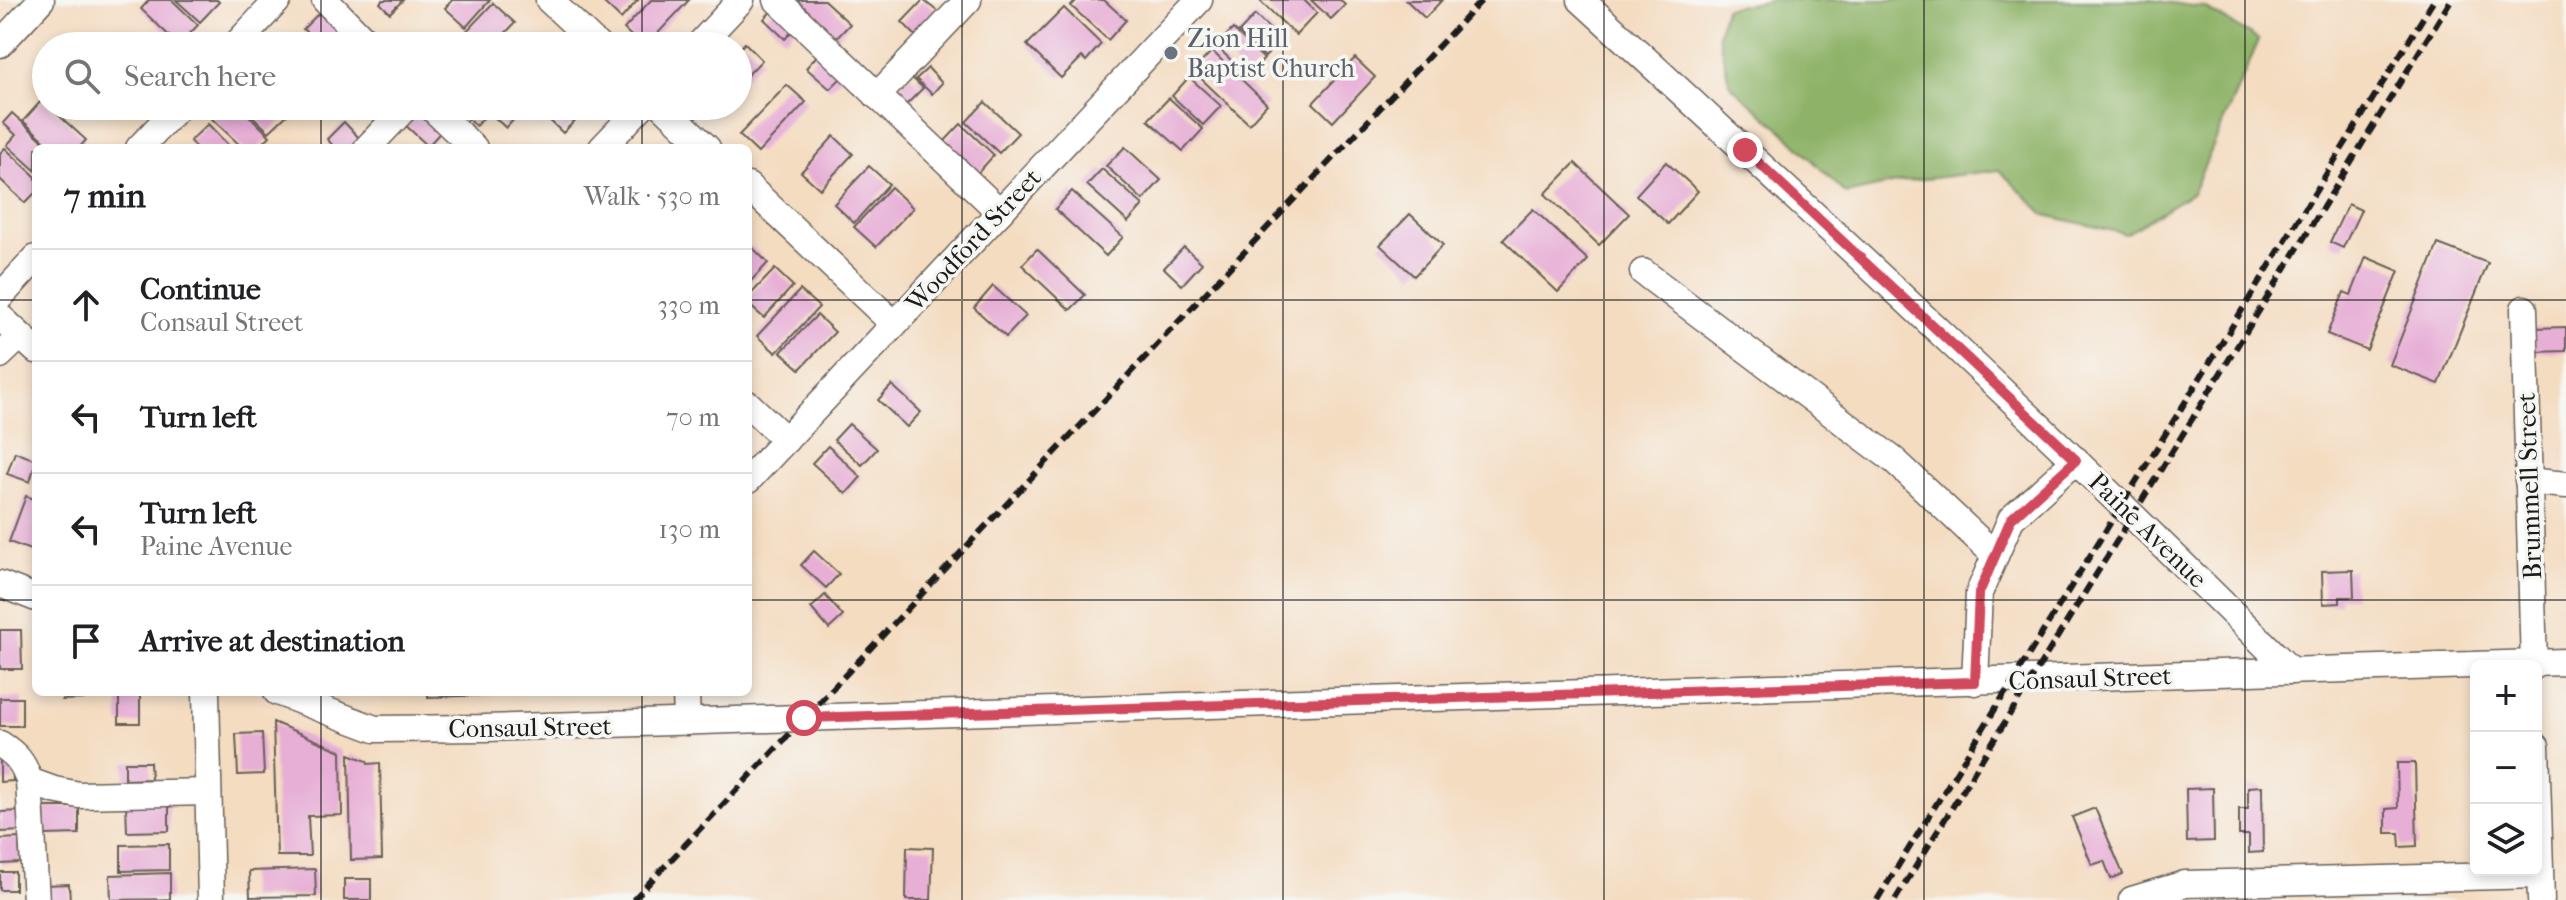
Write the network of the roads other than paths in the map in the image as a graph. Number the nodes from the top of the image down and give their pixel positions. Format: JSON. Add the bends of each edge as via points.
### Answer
{"nodes":[{"id":1,"x":41,"y":0,"type":"edge"},
{"id":2,"x":278,"y":0,"type":"edge"},
{"id":3,"x":325,"y":0,"type":"edge"},
{"id":4,"x":549,"y":0,"type":"edge"},
{"id":5,"x":741,"y":0,"type":"edge"},
{"id":6,"x":777,"y":0,"type":"edge"},
{"id":7,"x":968,"y":0,"type":"edge"},
{"id":8,"x":1199,"y":0,"type":"edge"},
{"id":9,"x":1581,"y":0,"type":"edge"},
{"id":10,"x":248,"y":32,"type":"edge"},
{"id":11,"x":356,"y":32,"type":"edge"},
{"id":12,"x":583,"y":32,"type":"edge"},
{"id":13,"x":711,"y":32,"type":"edge"},
{"id":14,"x":0,"y":44,"type":"edge"},
{"id":15,"x":877,"y":96,"type":"junction"},
{"id":16,"x":166,"y":120,"type":"edge"},
{"id":17,"x":394,"y":120,"type":"edge"},
{"id":18,"x":445,"y":120,"type":"edge"},
{"id":19,"x":629,"y":120,"type":"edge"},
{"id":20,"x":678,"y":120,"type":"edge"},
{"id":21,"x":143,"y":144,"type":"edge"},
{"id":22,"x":371,"y":144,"type":"edge"},
{"id":23,"x":470,"y":144,"type":"edge"},
{"id":24,"x":606,"y":144,"type":"edge"},
{"id":25,"x":703,"y":144,"type":"edge"},
{"id":26,"x":752,"y":190,"type":"edge"},
{"id":27,"x":1000,"y":212,"type":"junction"},
{"id":28,"x":32,"y":262,"type":"edge"},
{"id":29,"x":1643,"y":272,"type":"dead end"},
{"id":30,"x":0,"y":297,"type":"edge"},
{"id":31,"x":2524,"y":309,"type":"dead end"},
{"id":32,"x":0,"y":317,"type":"edge"},
{"id":33,"x":894,"y":324,"type":"junction"},
{"id":34,"x":28,"y":343,"type":"edge"},
{"id":35,"x":0,"y":355,"type":"edge"},
{"id":36,"x":752,"y":408,"type":"edge"},
{"id":37,"x":786,"y":440,"type":"junction"},
{"id":38,"x":2076,"y":460,"type":"junction"},
{"id":39,"x":752,"y":476,"type":"edge"},
{"id":40,"x":2528,"y":481,"type":"junction"},
{"id":41,"x":2566,"y":485,"type":"edge"},
{"id":42,"x":1995,"y":555,"type":"junction"},
{"id":43,"x":0,"y":584,"type":"edge"},
{"id":44,"x":32,"y":596,"type":"edge"},
{"id":45,"x":2534,"y":660,"type":"edge"},
{"id":46,"x":2566,"y":662,"type":"edge"},
{"id":47,"x":2542,"y":664,"type":"edge"},
{"id":48,"x":2470,"y":667,"type":"edge"},
{"id":49,"x":2291,"y":671,"type":"junction"},
{"id":50,"x":1975,"y":682,"type":"junction"},
{"id":51,"x":206,"y":696,"type":"edge"},
{"id":52,"x":288,"y":696,"type":"edge"},
{"id":53,"x":686,"y":696,"type":"edge"},
{"id":54,"x":687,"y":722,"type":"junction"},
{"id":55,"x":0,"y":744,"type":"edge"},
{"id":56,"x":29,"y":781,"type":"junction"},
{"id":57,"x":208,"y":792,"type":"junction"},
{"id":58,"x":2538,"y":804,"type":"edge"},
{"id":59,"x":2540,"y":888,"type":"edge"},
{"id":60,"x":36,"y":900,"type":"edge"},
{"id":61,"x":211,"y":900,"type":"edge"},
{"id":62,"x":2132,"y":900,"type":"edge"}],
"edges":[{"from":1,"to":14,"type":"street"},
{"from":2,"to":10,"type":"street"},
{"from":3,"to":11,"type":"street"},
{"from":4,"to":12,"type":"street"},
{"from":5,"to":13,"type":"street"},
{"from":6,"to":15,"type":"street"},
{"from":7,"to":15,"type":"street"},
{"from":8,"to":27,"type":"street","name":"Woodford Street"},
{"from":9,"to":38,"type":"street","name":"Paine Avenue"},
{"from":15,"to":27,"type":"street"},
{"from":16,"to":21,"type":"street"},
{"from":17,"to":22,"type":"street"},
{"from":18,"to":23,"type":"street"},
{"from":19,"to":24,"type":"street"},
{"from":20,"to":25,"type":"street"},
{"from":26,"to":33,"type":"street"},
{"from":27,"to":33,"type":"street","name":"Woodford Street"},
{"from":28,"to":30,"type":"street"},
{"from":29,"to":42,"type":"street","via":[[1895,461]]},
{"from":31,"to":40,"type":"street","name":"Brummell Street"},
{"from":32,"to":34,"type":"street"},
{"from":33,"to":37,"type":"street","name":"Woodford Street"},
{"from":34,"to":35,"type":"street"},
{"from":36,"to":37,"type":"street"},
{"from":37,"to":39,"type":"street","name":"Woodford Street"},
{"from":38,"to":42,"type":"street","via":[[2011,519]]},
{"from":38,"to":49,"type":"street","name":"Paine Avenue"},
{"from":40,"to":41,"type":"street"},
{"from":40,"to":45,"type":"street","name":"Brummell Street"},
{"from":42,"to":50,"type":"street","via":[[1979,593]]},
{"from":43,"to":44,"type":"street"},
{"from":46,"to":47,"type":"street","name":"Consaul Street"},
{"from":48,"to":49,"type":"street","name":"Consaul Street"},
{"from":49,"to":50,"type":"street","name":"Consaul Street"},
{"from":50,"to":54,"type":"street","name":"Consaul Street"},
{"from":51,"to":57,"type":"street"},
{"from":52,"to":54,"type":"street","name":"Consaul Street","via":[[375,729]]},
{"from":53,"to":54,"type":"street"},
{"from":55,"to":56,"type":"street","via":[[17,756]]},
{"from":56,"to":57,"type":"street","via":[[79,795]]},
{"from":56,"to":60,"type":"street"},
{"from":57,"to":61,"type":"street"},
{"from":58,"to":59,"type":"street"},
{"from":59,"to":62,"type":"street","via":[[2185,884]]}]}
